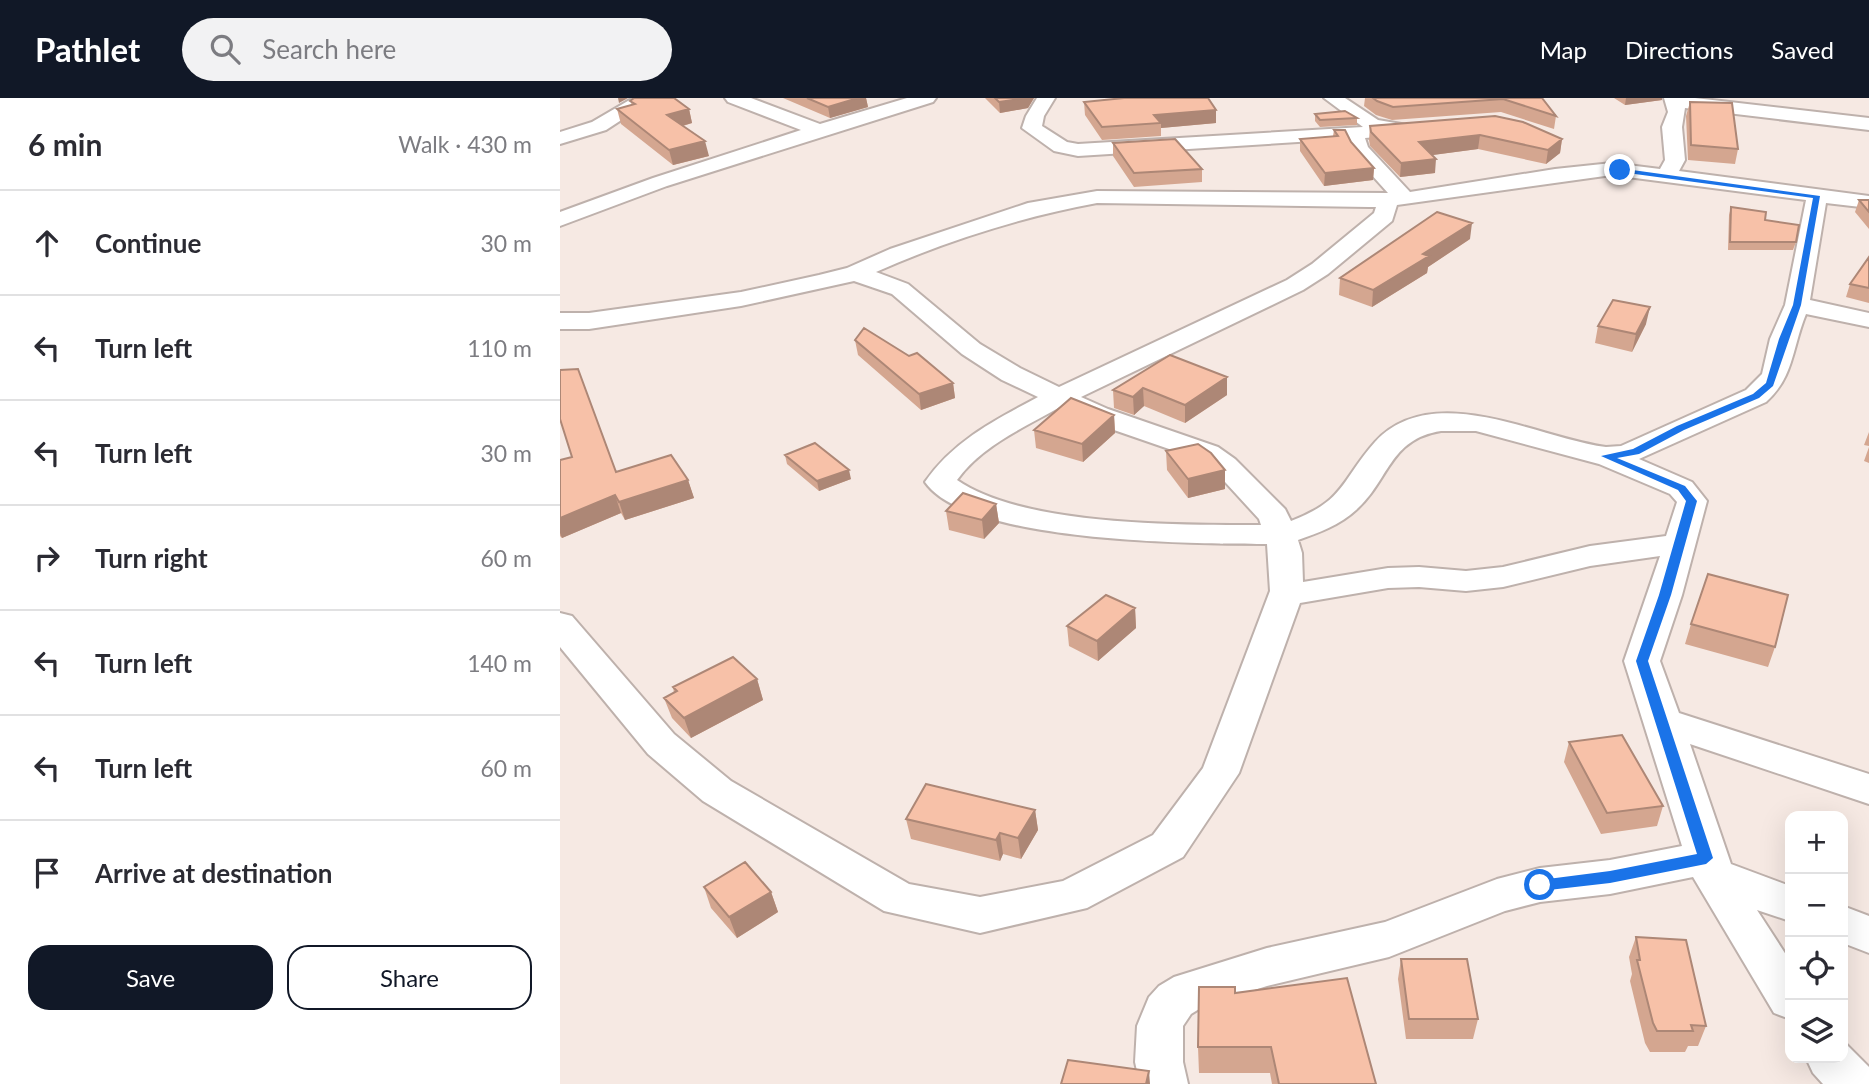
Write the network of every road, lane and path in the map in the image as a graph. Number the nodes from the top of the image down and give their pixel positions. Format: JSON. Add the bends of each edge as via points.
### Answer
{"nodes":[{"id":1,"x":646,"y":98,"type":"edge"},
{"id":2,"x":734,"y":98,"type":"edge"},
{"id":3,"x":927,"y":98,"type":"edge"},
{"id":4,"x":1046,"y":98,"type":"edge"},
{"id":5,"x":1333,"y":98,"type":"edge"},
{"id":6,"x":1673,"y":99,"type":"edge"},
{"id":7,"x":1869,"y":124,"type":"edge"},
{"id":8,"x":819,"y":130,"type":"junction"},
{"id":9,"x":1354,"y":133,"type":"junction"},
{"id":10,"x":560,"y":138,"type":"edge"},
{"id":11,"x":1576,"y":152,"type":"dead end"},
{"id":12,"x":1612,"y":169,"type":"junction"},
{"id":13,"x":1666,"y":176,"type":"junction"},
{"id":14,"x":1817,"y":196,"type":"junction"},
{"id":15,"x":1396,"y":199,"type":"junction"},
{"id":16,"x":1869,"y":202,"type":"edge"},
{"id":17,"x":560,"y":219,"type":"edge"},
{"id":18,"x":855,"y":273,"type":"junction"},
{"id":19,"x":1797,"y":305,"type":"junction"},
{"id":20,"x":1869,"y":320,"type":"edge"},
{"id":21,"x":560,"y":321,"type":"edge"},
{"id":22,"x":1059,"y":397,"type":"junction"},
{"id":23,"x":1606,"y":456,"type":"junction"},
{"id":24,"x":1281,"y":536,"type":"junction"},
{"id":25,"x":1680,"y":544,"type":"junction"},
{"id":26,"x":1286,"y":595,"type":"junction"},
{"id":27,"x":560,"y":624,"type":"edge"},
{"id":28,"x":1664,"y":722,"type":"junction"},
{"id":29,"x":1869,"y":789,"type":"edge"},
{"id":30,"x":1709,"y":867,"type":"junction"},
{"id":31,"x":1785,"y":902,"type":"edge"},
{"id":32,"x":1848,"y":926,"type":"edge"},
{"id":33,"x":1869,"y":935,"type":"edge"},
{"id":34,"x":1785,"y":991,"type":"edge"},
{"id":35,"x":1834,"y":1063,"type":"edge"},
{"id":36,"x":1164,"y":1084,"type":"edge"},
{"id":37,"x":1853,"y":1084,"type":"edge"}],
"edges":[{"from":1,"to":10,"type":"street","via":[[599,126]]},
{"from":2,"to":8,"type":"street"},
{"from":3,"to":8,"type":"street"},
{"from":4,"to":9,"type":"street","via":[[1032,128],[1068,149]]},
{"from":5,"to":9,"type":"street","via":[[1371,124],[1414,129]]},
{"from":6,"to":7,"type":"street"},
{"from":6,"to":13,"type":"street","via":[[1675,160]]},
{"from":8,"to":17,"type":"street"},
{"from":9,"to":15,"type":"street","via":[[1359,149]]},
{"from":11,"to":12,"type":"street"},
{"from":12,"to":13,"type":"street"},
{"from":12,"to":15,"type":"street"},
{"from":13,"to":14,"type":"street"},
{"from":14,"to":16,"type":"street"},
{"from":14,"to":19,"type":"street"},
{"from":15,"to":18,"type":"street","via":[[1120,196],[1074,200],[898,254]]},
{"from":15,"to":22,"type":"street","via":[[1384,216],[1295,285]]},
{"from":18,"to":21,"type":"street","via":[[741,299]]},
{"from":18,"to":22,"type":"street","via":[[900,289],[971,349]]},
{"from":19,"to":20,"type":"street"},
{"from":19,"to":23,"type":"street","via":[[1775,374],[1756,396],[1636,452]]},
{"from":22,"to":24,"type":"street","via":[[1209,453],[1262,502],[1274,516]]},
{"from":22,"to":24,"type":"street","via":[[987,437],[959,458],[940,482],[948,492],[1026,518]]},
{"from":23,"to":24,"type":"street","via":[[1477,423],[1424,426],[1388,445],[1344,504]]},
{"from":23,"to":25,"type":"street","via":[[1687,492],[1692,505]]},
{"from":24,"to":26,"type":"street","via":[[1286,553]]},
{"from":25,"to":26,"type":"street","via":[[1590,556],[1503,577],[1466,581],[1388,578]]},
{"from":25,"to":28,"type":"street","via":[[1642,661]]},
{"from":26,"to":27,"type":"street","via":[[1220,773],[1168,846],[1072,896],[980,915],[899,899],[717,791],[661,744]]},
{"from":28,"to":29,"type":"street"},
{"from":28,"to":30,"type":"street"},
{"from":30,"to":31,"type":"street"},
{"from":30,"to":34,"type":"street"},
{"from":30,"to":36,"type":"street","via":[[1540,885],[1497,896],[1389,939],[1267,967],[1190,991],[1165,1011],[1160,1026]]},
{"from":32,"to":33,"type":"street"},
{"from":35,"to":37,"type":"street"}]}
